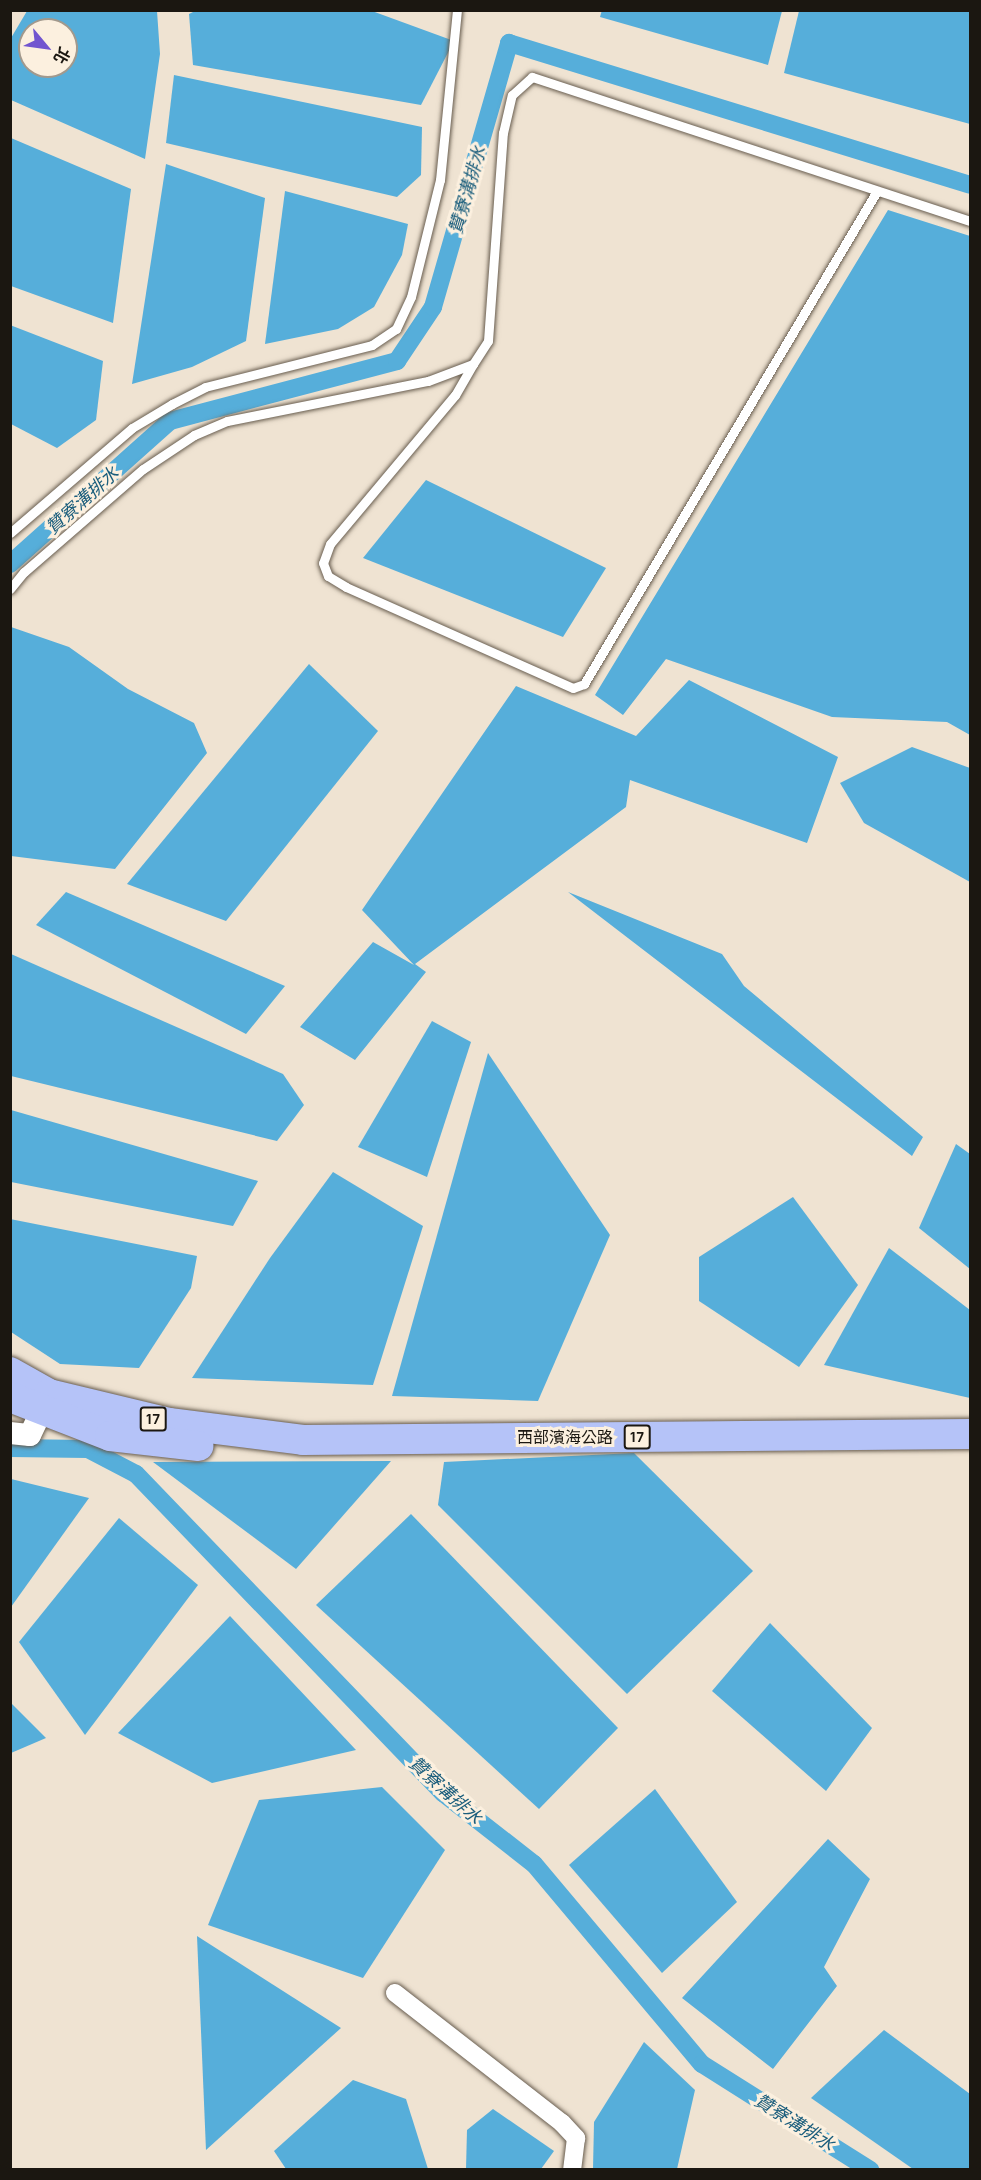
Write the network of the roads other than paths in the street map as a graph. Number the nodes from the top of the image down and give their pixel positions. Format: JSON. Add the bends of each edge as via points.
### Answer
{"nodes":[{"id":1,"x":457,"y":10,"type":"edge"},
{"id":2,"x":878,"y":190,"type":"junction"},
{"id":3,"x":970,"y":221,"type":"edge"},
{"id":4,"x":473,"y":364,"type":"junction"},
{"id":5,"x":10,"y":533,"type":"edge"},
{"id":6,"x":10,"y":589,"type":"edge"},
{"id":7,"x":10,"y":1372,"type":"edge"},
{"id":8,"x":10,"y":1397,"type":"edge"},
{"id":9,"x":45,"y":1402,"type":"junction"},
{"id":10,"x":10,"y":1433,"type":"edge"},
{"id":11,"x":970,"y":1434,"type":"edge"},
{"id":12,"x":395,"y":1993,"type":"dead end"},
{"id":13,"x":572,"y":2169,"type":"edge"}],
"edges":[{"from":1,"to":5,"type":"lane","via":[[440,180],[411,297],[396,330],[372,345],[205,387],[172,404],[132,428]]},
{"from":2,"to":3,"type":"lane"},
{"from":2,"to":4,"type":"lane","via":[[532,77],[512,95],[503,133],[488,341]]},
{"from":2,"to":4,"type":"lane","via":[[584,684],[573,688],[346,587],[328,576],[323,563],[330,544],[455,395]]},
{"from":4,"to":6,"type":"lane","via":[[428,381],[226,421],[194,435],[143,469],[24,572]]},
{"from":7,"to":9,"type":"main road","name":"西部濱海公路","number":"17"},
{"from":8,"to":9,"type":"main road","name":"西部濱海公路","number":"17"},
{"from":9,"to":10,"type":"street","via":[[30,1435]]},
{"from":9,"to":11,"type":"main road","name":"西部濱海公路","number":"17","via":[[303,1440]]},
{"from":12,"to":13,"type":"street","via":[[562,2123],[576,2138]]}]}
